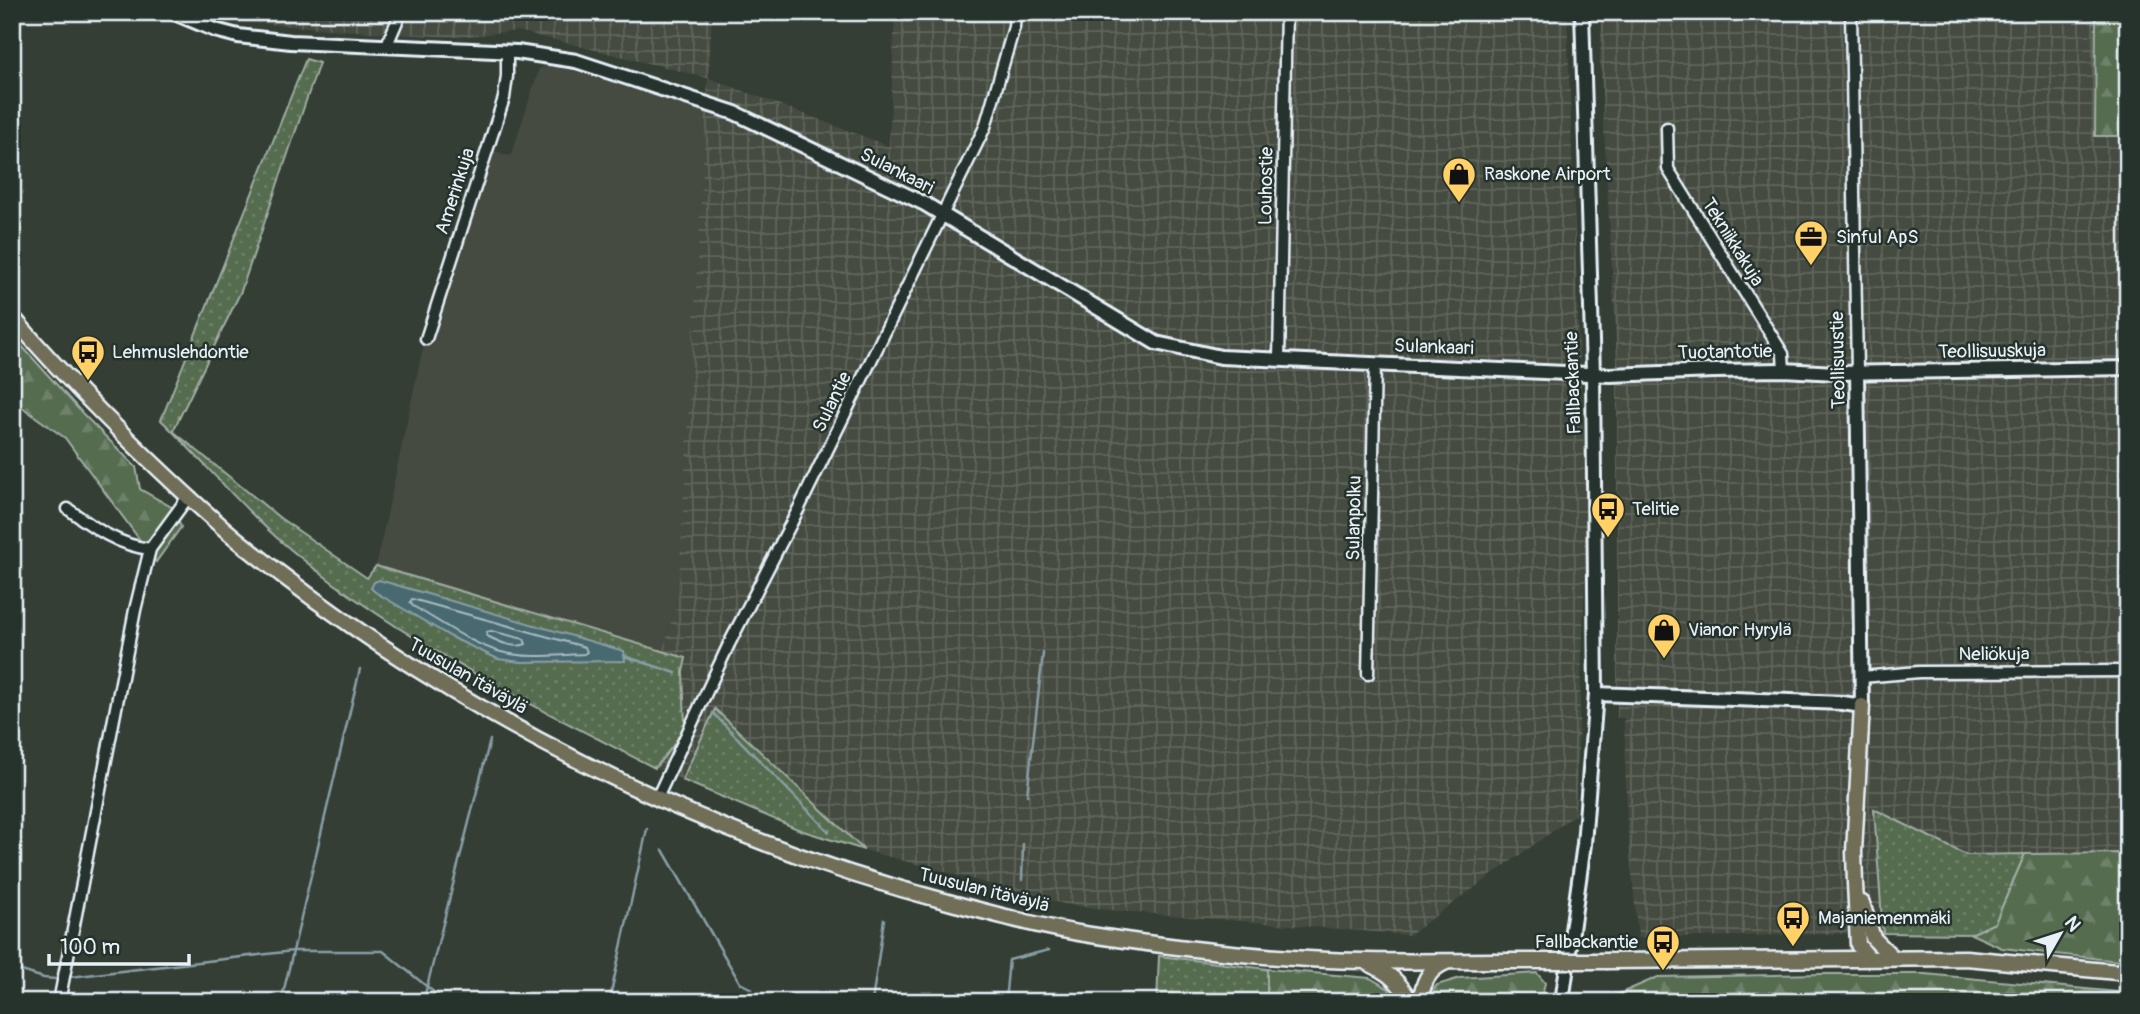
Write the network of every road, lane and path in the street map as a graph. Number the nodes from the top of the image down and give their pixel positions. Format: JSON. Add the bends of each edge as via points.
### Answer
{"nodes":[{"id":1,"x":172,"y":12,"type":"edge"},
{"id":2,"x":401,"y":12,"type":"edge"},
{"id":3,"x":1015,"y":12,"type":"edge"},
{"id":4,"x":1286,"y":12,"type":"edge"},
{"id":5,"x":1582,"y":12,"type":"edge"},
{"id":6,"x":1851,"y":12,"type":"edge"},
{"id":7,"x":386,"y":47,"type":"junction"},
{"id":8,"x":507,"y":51,"type":"junction"},
{"id":9,"x":1667,"y":128,"type":"dead end"},
{"id":10,"x":942,"y":216,"type":"junction"},
{"id":11,"x":12,"y":316,"type":"edge"},
{"id":12,"x":426,"y":339,"type":"dead end"},
{"id":13,"x":1279,"y":360,"type":"junction"},
{"id":14,"x":1375,"y":364,"type":"junction"},
{"id":15,"x":2128,"y":368,"type":"edge"},
{"id":16,"x":1784,"y":370,"type":"junction"},
{"id":17,"x":1857,"y":372,"type":"junction"},
{"id":18,"x":1593,"y":373,"type":"junction"},
{"id":19,"x":188,"y":497,"type":"junction"},
{"id":20,"x":68,"y":509,"type":"dead end"},
{"id":21,"x":150,"y":549,"type":"junction"},
{"id":22,"x":2128,"y":671,"type":"edge"},
{"id":23,"x":1368,"y":674,"type":"dead end"},
{"id":24,"x":1862,"y":677,"type":"junction"},
{"id":25,"x":1596,"y":694,"type":"junction"},
{"id":26,"x":1862,"y":706,"type":"junction"},
{"id":27,"x":657,"y":798,"type":"junction"},
{"id":28,"x":1856,"y":829,"type":"junction"},
{"id":29,"x":1868,"y":957,"type":"junction"},
{"id":30,"x":1892,"y":957,"type":"junction"},
{"id":31,"x":1825,"y":958,"type":"junction"},
{"id":32,"x":1364,"y":961,"type":"junction"},
{"id":33,"x":1447,"y":961,"type":"junction"},
{"id":34,"x":2128,"y":973,"type":"edge"},
{"id":35,"x":59,"y":1002,"type":"edge"},
{"id":36,"x":1410,"y":1002,"type":"edge"},
{"id":37,"x":1420,"y":1002,"type":"edge"},
{"id":38,"x":1562,"y":1002,"type":"edge"}],
"edges":[{"from":1,"to":7,"type":"street","name":"Sulankaari","via":[[238,36]]},
{"from":2,"to":7,"type":"street"},
{"from":3,"to":10,"type":"street","name":"Sulantie","via":[[985,127]]},
{"from":4,"to":13,"type":"street","name":"Louhostie"},
{"from":5,"to":18,"type":"street","name":"Fallbackantie"},
{"from":6,"to":17,"type":"street","name":"Teollisuustie"},
{"from":7,"to":8,"type":"street","name":"Sulankaari"},
{"from":8,"to":10,"type":"street","name":"Sulankaari","via":[[576,61],[735,113]]},
{"from":8,"to":12,"type":"street","name":"Amerinkuja","via":[[503,98]]},
{"from":9,"to":16,"type":"street","name":"Tekniikkakuja","via":[[1668,169],[1783,354]]},
{"from":10,"to":13,"type":"street","name":"Sulankaari","via":[[1156,343],[1221,357]]},
{"from":10,"to":27,"type":"street","name":"Sulantie"},
{"from":11,"to":19,"type":"main road","name":"Tuusulan itäväylä","via":[[97,409]]},
{"from":13,"to":14,"type":"street","name":"Sulankaari"},
{"from":14,"to":18,"type":"street","name":"Sulankaari"},
{"from":14,"to":23,"type":"street","name":"Sulanpolku"},
{"from":15,"to":17,"type":"street","name":"Teollisuuskuja"},
{"from":16,"to":17,"type":"street","name":"Tuotantotie"},
{"from":16,"to":18,"type":"street","name":"Tuotantotie"},
{"from":17,"to":24,"type":"street","name":"Teollisuustie"},
{"from":18,"to":25,"type":"street","name":"Fallbackantie"},
{"from":19,"to":21,"type":"street"},
{"from":19,"to":27,"type":"main road","name":"Tuusulan itäväylä","via":[[298,587],[392,654],[444,687]]},
{"from":20,"to":21,"type":"street","via":[[94,528],[134,547]]},
{"from":21,"to":35,"type":"street"},
{"from":22,"to":24,"type":"street","name":"Neliökuja","via":[[1919,672]]},
{"from":24,"to":26,"type":"street","name":"Teollisuustie"},
{"from":25,"to":26,"type":"street"},
{"from":25,"to":38,"type":"street","name":"Fallbackantie","via":[[1584,844]]},
{"from":26,"to":28,"type":"main road"},
{"from":27,"to":32,"type":"main road","name":"Tuusulan itäväylä","via":[[879,884],[1002,916],[1088,934],[1222,952]]},
{"from":28,"to":29,"type":"main road","via":[[1856,930],[1860,949]]},
{"from":28,"to":30,"type":"main road","via":[[1864,913],[1873,938]]},
{"from":28,"to":31,"type":"main road","via":[[1851,852],[1850,934],[1844,948]]},
{"from":29,"to":30,"type":"main road","name":"Tuusulan itäväylä"},
{"from":29,"to":31,"type":"main road","name":"Tuusulan itäväylä"},
{"from":30,"to":34,"type":"main road","name":"Tuusulan itäväylä","via":[[1966,958]]},
{"from":31,"to":33,"type":"main road","name":"Tuusulan itäväylä","bridge":true},
{"from":32,"to":33,"type":"main road","name":"Tuusulan itäväylä"},
{"from":32,"to":36,"type":"main road","via":[[1400,984]]},
{"from":33,"to":37,"type":"main road","via":[[1430,971]]}]}
